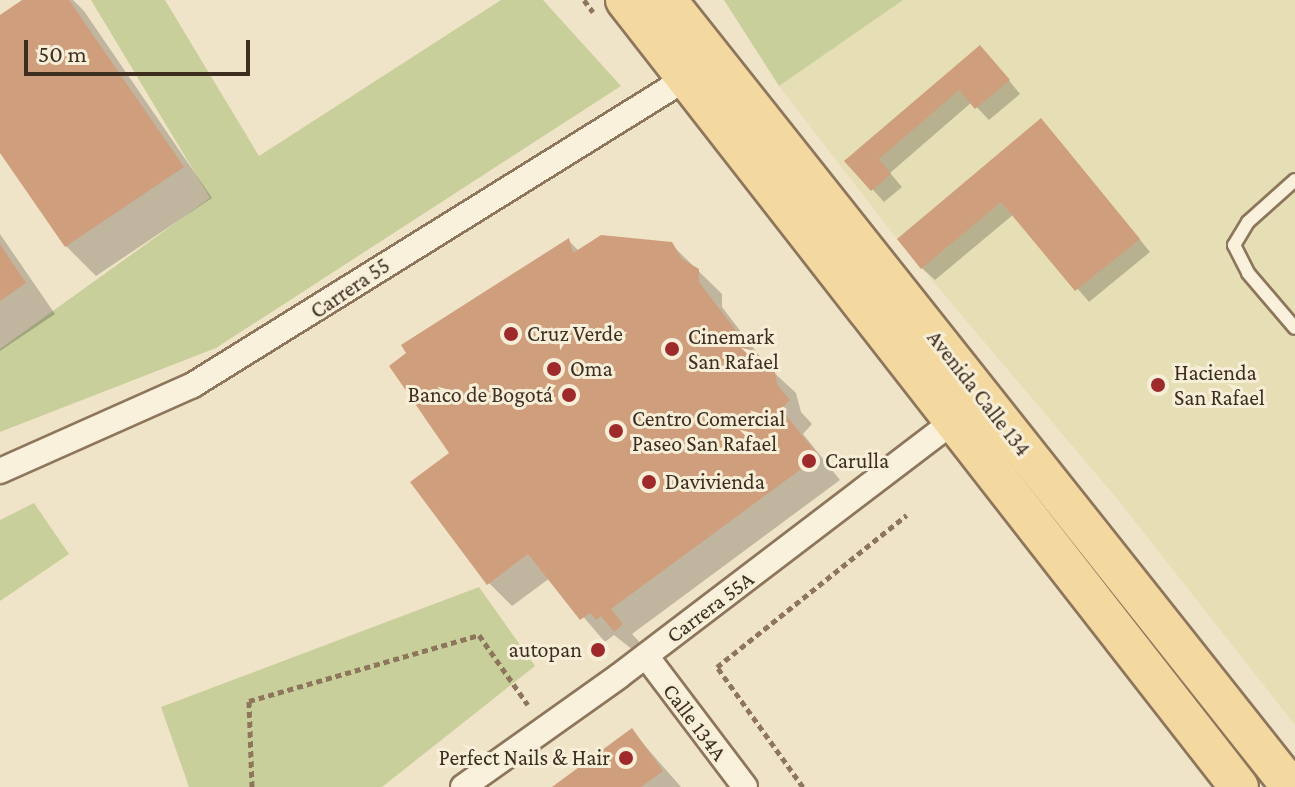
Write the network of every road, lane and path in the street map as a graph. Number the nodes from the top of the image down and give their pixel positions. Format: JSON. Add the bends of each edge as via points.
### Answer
{"nodes":[{"id":1,"x":625,"y":0,"type":"edge"},
{"id":2,"x":667,"y":0,"type":"edge"},
{"id":3,"x":685,"y":79,"type":"junction"},
{"id":4,"x":1295,"y":180,"type":"edge"},
{"id":5,"x":1295,"y":328,"type":"edge"},
{"id":6,"x":954,"y":421,"type":"junction"},
{"id":7,"x":0,"y":471,"type":"edge"},
{"id":8,"x":907,"y":515,"type":"dead end"},
{"id":9,"x":646,"y":656,"type":"junction"},
{"id":10,"x":528,"y":705,"type":"dead end"},
{"id":11,"x":252,"y":787,"type":"edge"},
{"id":12,"x":463,"y":787,"type":"edge"},
{"id":13,"x":745,"y":787,"type":"edge"},
{"id":14,"x":803,"y":787,"type":"edge"},
{"id":15,"x":1239,"y":787,"type":"edge"},
{"id":16,"x":1291,"y":787,"type":"edge"}],
"edges":[{"from":1,"to":3,"type":"main road","name":"Avenida Calle 134"},
{"from":2,"to":16,"type":"main road","name":"Avenida Calle 134"},
{"from":3,"to":6,"type":"main road","name":"Avenida Calle 134"},
{"from":3,"to":7,"type":"street","name":"Carrera 55","via":[[193,385]]},
{"from":4,"to":5,"type":"lane","via":[[1248,222],[1234,245],[1248,273]]},
{"from":6,"to":9,"type":"street","name":"Carrera 55A"},
{"from":6,"to":15,"type":"main road","name":"Avenida Calle 134"},
{"from":8,"to":14,"type":"path","via":[[717,667]]},
{"from":9,"to":12,"type":"street","name":"Carrera 55A"},
{"from":9,"to":13,"type":"street","name":"Calle 134A"},
{"from":10,"to":11,"type":"path","via":[[479,635],[249,701]]}]}
